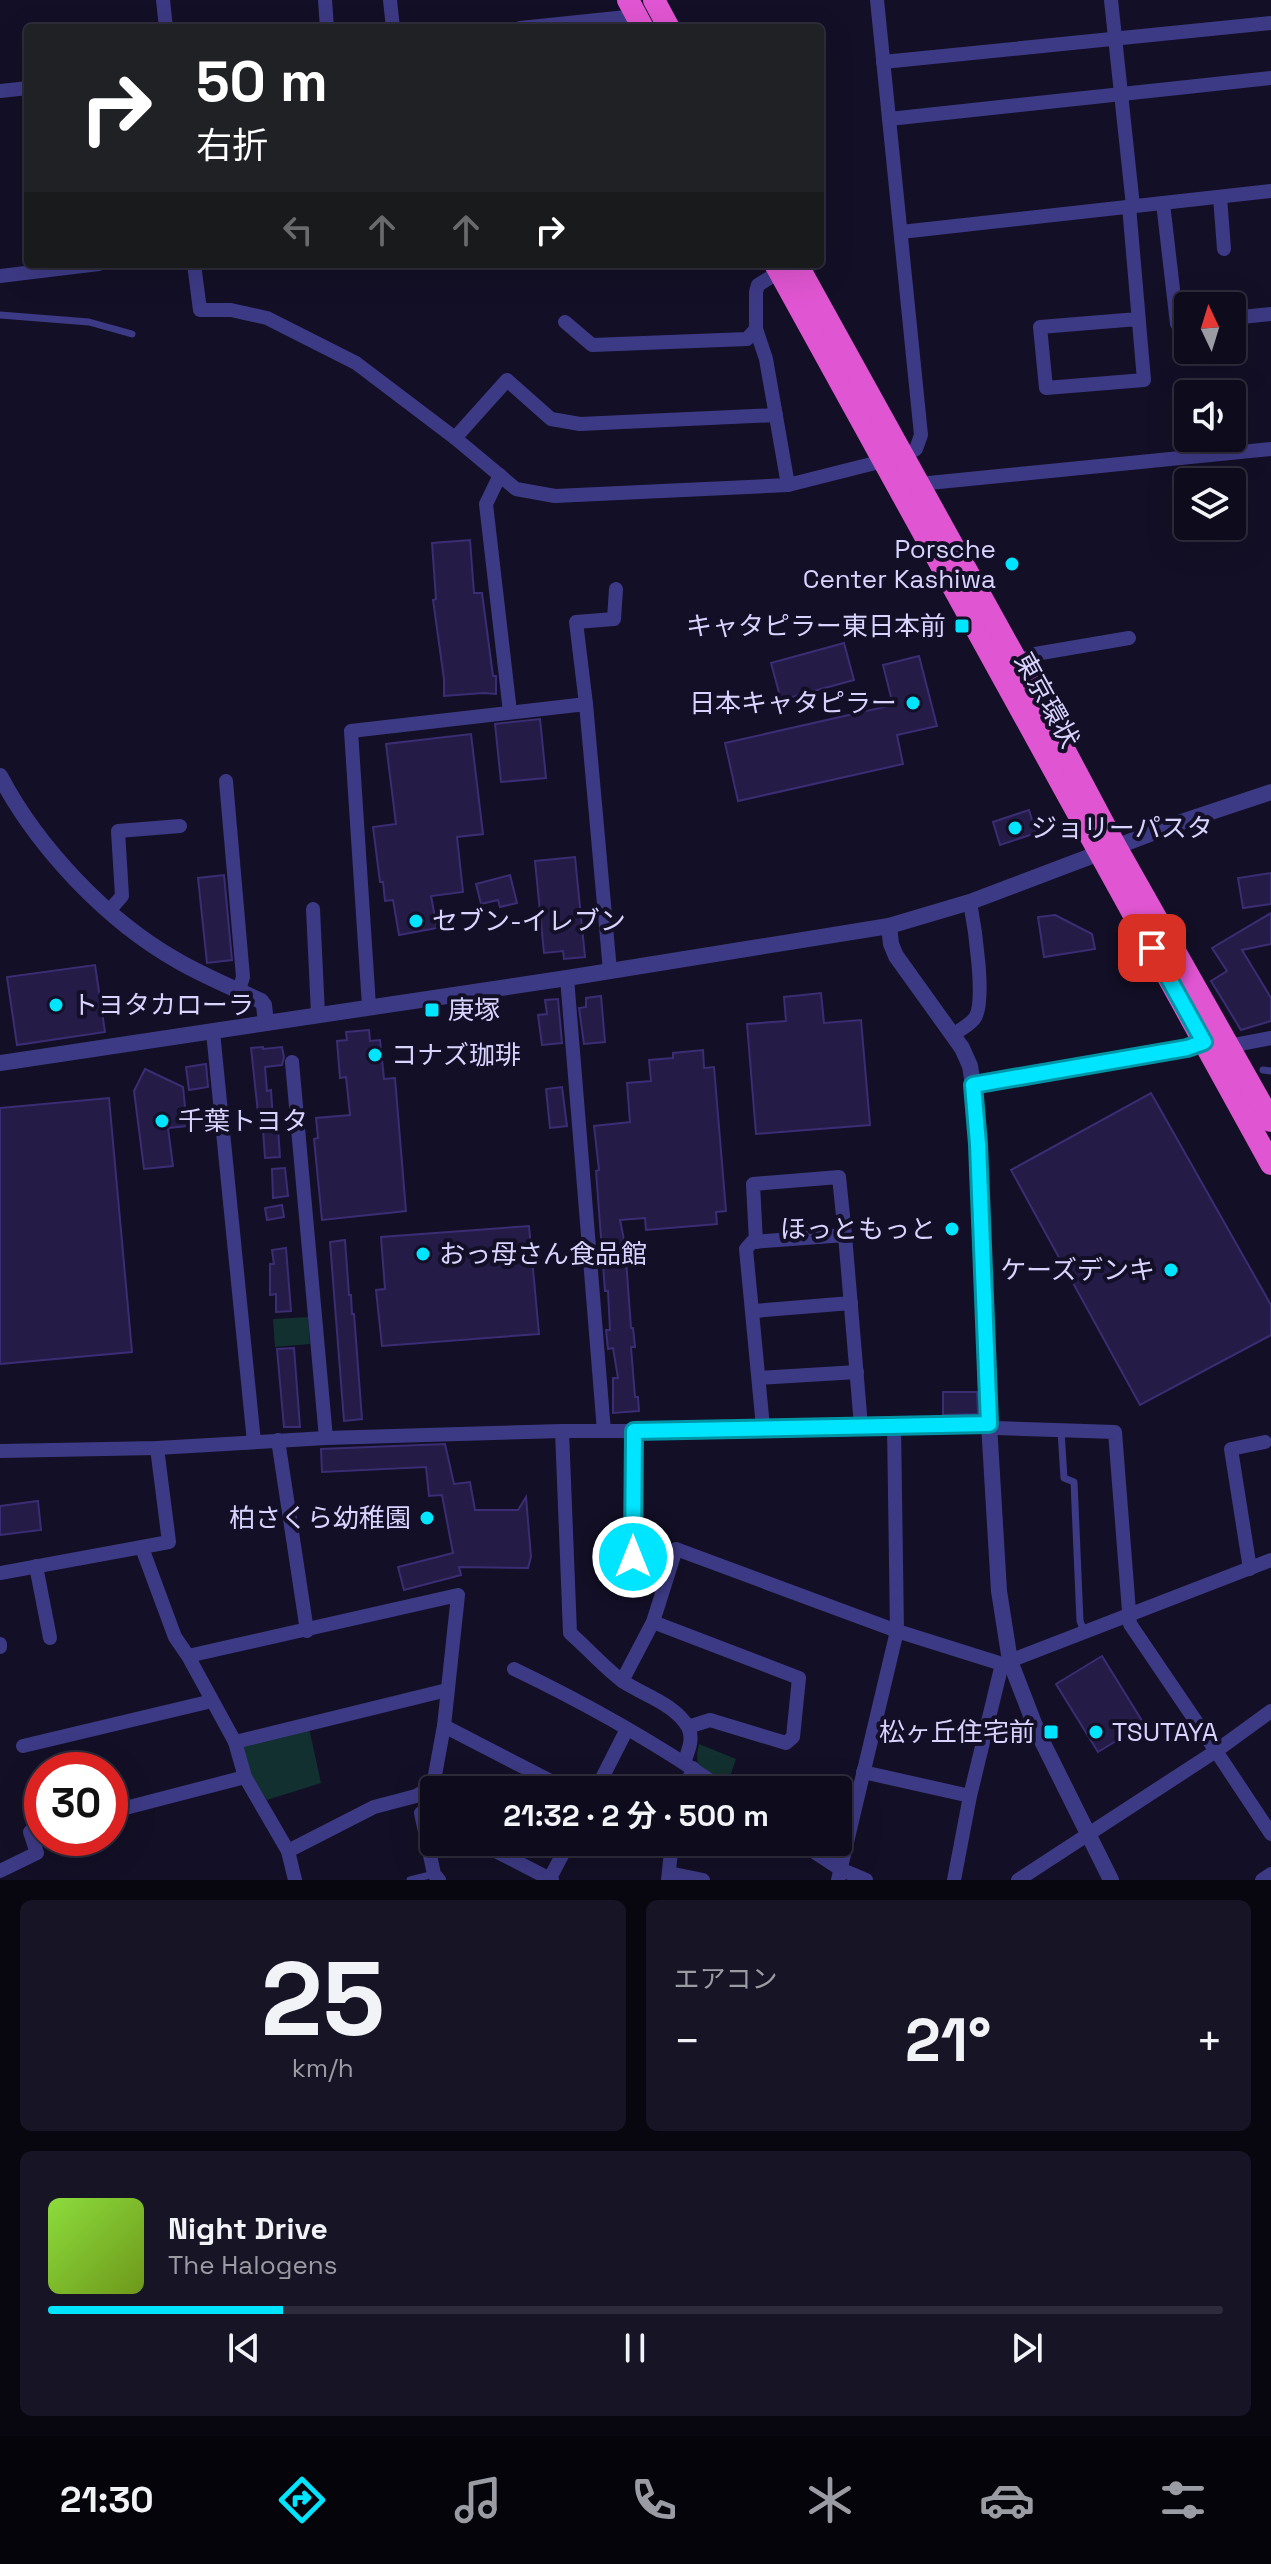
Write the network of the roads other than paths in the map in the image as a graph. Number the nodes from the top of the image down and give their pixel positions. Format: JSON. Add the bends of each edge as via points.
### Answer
{"nodes":[{"id":1,"x":163,"y":0,"type":"edge"},
{"id":2,"x":325,"y":0,"type":"edge"},
{"id":3,"x":390,"y":0,"type":"edge"},
{"id":4,"x":654,"y":0,"type":"edge"},
{"id":5,"x":877,"y":0,"type":"edge"},
{"id":6,"x":1111,"y":0,"type":"edge"},
{"id":7,"x":636,"y":15,"type":"edge"},
{"id":8,"x":1271,"y":23,"type":"edge"},
{"id":9,"x":166,"y":24,"type":"edge"},
{"id":10,"x":327,"y":24,"type":"edge"},
{"id":11,"x":393,"y":24,"type":"edge"},
{"id":12,"x":556,"y":24,"type":"edge"},
{"id":13,"x":667,"y":24,"type":"edge"},
{"id":14,"x":1115,"y":39,"type":"junction"},
{"id":15,"x":883,"y":62,"type":"junction"},
{"id":16,"x":1271,"y":78,"type":"edge"},
{"id":17,"x":24,"y":88,"type":"edge"},
{"id":18,"x":0,"y":91,"type":"edge"},
{"id":19,"x":1121,"y":94,"type":"junction"},
{"id":20,"x":889,"y":119,"type":"junction"},
{"id":21,"x":1271,"y":191,"type":"edge"},
{"id":22,"x":1220,"y":197,"type":"junction"},
{"id":23,"x":1163,"y":203,"type":"junction"},
{"id":24,"x":1131,"y":206,"type":"junction"},
{"id":25,"x":901,"y":232,"type":"junction"},
{"id":26,"x":1224,"y":249,"type":"dead end"},
{"id":27,"x":66,"y":268,"type":"edge"},
{"id":28,"x":195,"y":268,"type":"edge"},
{"id":29,"x":783,"y":268,"type":"edge"},
{"id":30,"x":785,"y":268,"type":"edge"},
{"id":31,"x":0,"y":276,"type":"edge"},
{"id":32,"x":1174,"y":298,"type":"edge"},
{"id":33,"x":1271,"y":314,"type":"edge"},
{"id":34,"x":0,"y":315,"type":"edge"},
{"id":35,"x":1246,"y":317,"type":"edge"},
{"id":36,"x":1138,"y":319,"type":"junction"},
{"id":37,"x":565,"y":322,"type":"dead end"},
{"id":38,"x":756,"y":329,"type":"junction"},
{"id":39,"x":132,"y":334,"type":"dead end"},
{"id":40,"x":776,"y":415,"type":"junction"},
{"id":41,"x":455,"y":438,"type":"junction"},
{"id":42,"x":1271,"y":449,"type":"edge"},
{"id":43,"x":893,"y":459,"type":"junction"},
{"id":44,"x":500,"y":475,"type":"junction"},
{"id":45,"x":919,"y":484,"type":"junction"},
{"id":46,"x":788,"y":485,"type":"junction"},
{"id":47,"x":616,"y":589,"type":"dead end"},
{"id":48,"x":1129,"y":638,"type":"dead end"},
{"id":49,"x":1008,"y":667,"type":"junction"},
{"id":50,"x":586,"y":704,"type":"junction"},
{"id":51,"x":510,"y":712,"type":"junction"},
{"id":52,"x":0,"y":776,"type":"edge"},
{"id":53,"x":226,"y":781,"type":"dead end"},
{"id":54,"x":1271,"y":792,"type":"edge"},
{"id":55,"x":180,"y":826,"type":"dead end"},
{"id":56,"x":1108,"y":851,"type":"junction"},
{"id":57,"x":970,"y":902,"type":"junction"},
{"id":58,"x":313,"y":909,"type":"dead end"},
{"id":59,"x":109,"y":911,"type":"junction"},
{"id":60,"x":889,"y":926,"type":"junction"},
{"id":61,"x":610,"y":971,"type":"junction"},
{"id":62,"x":567,"y":978,"type":"junction"},
{"id":63,"x":239,"y":990,"type":"junction"},
{"id":64,"x":369,"y":1006,"type":"junction"},
{"id":65,"x":318,"y":1014,"type":"junction"},
{"id":66,"x":266,"y":1023,"type":"junction"},
{"id":67,"x":213,"y":1032,"type":"junction"},
{"id":68,"x":954,"y":1034,"type":"junction"},
{"id":69,"x":1271,"y":1038,"type":"edge"},
{"id":70,"x":1204,"y":1042,"type":"junction"},
{"id":71,"x":1229,"y":1046,"type":"junction"},
{"id":72,"x":292,"y":1062,"type":"dead end"},
{"id":73,"x":0,"y":1063,"type":"edge"},
{"id":74,"x":973,"y":1085,"type":"junction"},
{"id":75,"x":1271,"y":1121,"type":"edge"},
{"id":76,"x":1271,"y":1164,"type":"edge"},
{"id":77,"x":845,"y":1235,"type":"junction"},
{"id":78,"x":756,"y":1242,"type":"junction"},
{"id":79,"x":851,"y":1303,"type":"junction"},
{"id":80,"x":754,"y":1311,"type":"junction"},
{"id":81,"x":857,"y":1372,"type":"junction"},
{"id":82,"x":759,"y":1378,"type":"junction"},
{"id":83,"x":989,"y":1424,"type":"junction"},
{"id":84,"x":894,"y":1425,"type":"junction"},
{"id":85,"x":861,"y":1426,"type":"junction"},
{"id":86,"x":763,"y":1427,"type":"junction"},
{"id":87,"x":562,"y":1431,"type":"junction"},
{"id":88,"x":604,"y":1431,"type":"junction"},
{"id":89,"x":634,"y":1431,"type":"junction"},
{"id":90,"x":1061,"y":1431,"type":"junction"},
{"id":91,"x":326,"y":1438,"type":"junction"},
{"id":92,"x":278,"y":1440,"type":"junction"},
{"id":93,"x":1265,"y":1442,"type":"dead end"},
{"id":94,"x":245,"y":1445,"type":"junction"},
{"id":95,"x":157,"y":1448,"type":"junction"},
{"id":96,"x":0,"y":1451,"type":"edge"},
{"id":97,"x":142,"y":1548,"type":"junction"},
{"id":98,"x":1271,"y":1560,"type":"edge"},
{"id":99,"x":36,"y":1566,"type":"junction"},
{"id":100,"x":1250,"y":1569,"type":"junction"},
{"id":101,"x":0,"y":1573,"type":"edge"},
{"id":102,"x":633,"y":1588,"type":"dead end"},
{"id":103,"x":1128,"y":1614,"type":"junction"},
{"id":104,"x":653,"y":1622,"type":"junction"},
{"id":105,"x":307,"y":1631,"type":"junction"},
{"id":106,"x":897,"y":1631,"type":"junction"},
{"id":107,"x":1084,"y":1631,"type":"junction"},
{"id":108,"x":50,"y":1638,"type":"dead end"},
{"id":109,"x":188,"y":1656,"type":"junction"},
{"id":110,"x":1006,"y":1662,"type":"junction"},
{"id":111,"x":514,"y":1669,"type":"dead end"},
{"id":112,"x":622,"y":1681,"type":"junction"},
{"id":113,"x":447,"y":1690,"type":"junction"},
{"id":114,"x":212,"y":1701,"type":"junction"},
{"id":115,"x":1271,"y":1711,"type":"edge"},
{"id":116,"x":444,"y":1726,"type":"junction"},
{"id":117,"x":688,"y":1727,"type":"junction"},
{"id":118,"x":627,"y":1729,"type":"junction"},
{"id":119,"x":235,"y":1742,"type":"junction"},
{"id":120,"x":23,"y":1746,"type":"dead end"},
{"id":121,"x":1216,"y":1751,"type":"junction"},
{"id":122,"x":688,"y":1766,"type":"junction"},
{"id":123,"x":863,"y":1772,"type":"junction"},
{"id":124,"x":541,"y":1776,"type":"edge"},
{"id":125,"x":603,"y":1776,"type":"edge"},
{"id":126,"x":687,"y":1776,"type":"edge"},
{"id":127,"x":703,"y":1776,"type":"edge"},
{"id":128,"x":245,"y":1777,"type":"junction"},
{"id":129,"x":416,"y":1796,"type":"junction"},
{"id":130,"x":970,"y":1796,"type":"junction"},
{"id":131,"x":420,"y":1803,"type":"edge"},
{"id":132,"x":128,"y":1807,"type":"edge"},
{"id":133,"x":1088,"y":1834,"type":"junction"},
{"id":134,"x":1271,"y":1834,"type":"edge"},
{"id":135,"x":288,"y":1851,"type":"junction"},
{"id":136,"x":34,"y":1856,"type":"edge"},
{"id":137,"x":434,"y":1856,"type":"edge"},
{"id":138,"x":506,"y":1856,"type":"edge"},
{"id":139,"x":562,"y":1856,"type":"edge"},
{"id":140,"x":671,"y":1856,"type":"edge"},
{"id":141,"x":816,"y":1856,"type":"edge"},
{"id":142,"x":0,"y":1871,"type":"edge"},
{"id":143,"x":839,"y":1874,"type":"edge"},
{"id":144,"x":1271,"y":1874,"type":"edge"},
{"id":145,"x":669,"y":1876,"type":"edge"},
{"id":146,"x":437,"y":1877,"type":"edge"},
{"id":147,"x":551,"y":1879,"type":"edge"},
{"id":148,"x":295,"y":1880,"type":"edge"},
{"id":149,"x":410,"y":1880,"type":"edge"},
{"id":150,"x":703,"y":1880,"type":"edge"},
{"id":151,"x":866,"y":1880,"type":"edge"},
{"id":152,"x":954,"y":1880,"type":"edge"},
{"id":153,"x":1018,"y":1880,"type":"edge"},
{"id":154,"x":1111,"y":1880,"type":"edge"},
{"id":155,"x":1262,"y":1880,"type":"edge"}],
"edges":[{"from":1,"to":9,"type":"street"},
{"from":2,"to":10,"type":"street"},
{"from":3,"to":11,"type":"street"},
{"from":4,"to":13,"type":"highway"},
{"from":5,"to":15,"type":"street"},
{"from":6,"to":14,"type":"street"},
{"from":7,"to":12,"type":"street"},
{"from":8,"to":14,"type":"street"},
{"from":14,"to":15,"type":"street"},
{"from":14,"to":19,"type":"street"},
{"from":15,"to":20,"type":"street"},
{"from":16,"to":19,"type":"street"},
{"from":17,"to":18,"type":"street"},
{"from":19,"to":20,"type":"street"},
{"from":19,"to":24,"type":"street"},
{"from":20,"to":25,"type":"street"},
{"from":21,"to":22,"type":"street"},
{"from":22,"to":23,"type":"street"},
{"from":22,"to":26,"type":"street"},
{"from":23,"to":24,"type":"street"},
{"from":23,"to":32,"type":"street"},
{"from":24,"to":25,"type":"street"},
{"from":24,"to":36,"type":"street"},
{"from":25,"to":43,"type":"street","via":[[921,435],[916,449]]},
{"from":27,"to":31,"type":"street"},
{"from":28,"to":41,"type":"street","via":[[200,310],[267,318],[356,363]]},
{"from":29,"to":38,"type":"street","via":[[758,285]]},
{"from":30,"to":43,"type":"highway","name":"東京環状"},
{"from":33,"to":35,"type":"street"},
{"from":34,"to":39,"type":"lane","via":[[89,322]]},
{"from":36,"to":36,"type":"street","via":[[1040,327],[1046,388],[1144,380]]},
{"from":37,"to":38,"type":"street","via":[[592,345],[747,339]]},
{"from":38,"to":40,"type":"street"},
{"from":40,"to":41,"type":"street","via":[[580,424],[551,419],[507,380]]},
{"from":40,"to":46,"type":"street"},
{"from":41,"to":44,"type":"street"},
{"from":42,"to":45,"type":"street"},
{"from":43,"to":45,"type":"highway","name":"東京環状"},
{"from":43,"to":46,"type":"street"},
{"from":43,"to":49,"type":"highway","name":"東京環状"},
{"from":44,"to":46,"type":"street","via":[[516,489],[555,496]]},
{"from":44,"to":51,"type":"street","via":[[486,504]]},
{"from":45,"to":49,"type":"highway","name":"東京環状"},
{"from":47,"to":50,"type":"street","via":[[614,619],[576,622]]},
{"from":48,"to":49,"type":"street","via":[[1035,654]]},
{"from":49,"to":56,"type":"highway","name":"東京環状"},
{"from":50,"to":51,"type":"street"},
{"from":50,"to":61,"type":"street"},
{"from":51,"to":64,"type":"street","via":[[351,731]]},
{"from":52,"to":59,"type":"street","via":[[49,848]]},
{"from":53,"to":63,"type":"street","via":[[243,977]]},
{"from":54,"to":56,"type":"street"},
{"from":55,"to":59,"type":"street","via":[[118,831],[122,896]]},
{"from":56,"to":57,"type":"street"},
{"from":56,"to":70,"type":"highway","name":"東京環状"},
{"from":56,"to":71,"type":"highway","name":"東京環状"},
{"from":57,"to":60,"type":"street"},
{"from":57,"to":68,"type":"street","via":[[977,936],[979,1006],[975,1018]]},
{"from":58,"to":65,"type":"street"},
{"from":59,"to":63,"type":"street","via":[[175,960]]},
{"from":60,"to":61,"type":"street"},
{"from":60,"to":68,"type":"street","via":[[896,956]]},
{"from":61,"to":62,"type":"street"},
{"from":62,"to":64,"type":"street"},
{"from":62,"to":88,"type":"street"},
{"from":63,"to":66,"type":"street","via":[[261,1001]]},
{"from":64,"to":65,"type":"street"},
{"from":65,"to":66,"type":"street"},
{"from":66,"to":67,"type":"street"},
{"from":67,"to":73,"type":"street"},
{"from":67,"to":94,"type":"street"},
{"from":68,"to":74,"type":"street"},
{"from":69,"to":71,"type":"street"},
{"from":70,"to":74,"type":"street"},
{"from":70,"to":76,"type":"highway","name":"東京環状"},
{"from":71,"to":75,"type":"highway","name":"東京環状"},
{"from":72,"to":91,"type":"street"},
{"from":74,"to":83,"type":"street"},
{"from":77,"to":78,"type":"street"},
{"from":77,"to":78,"type":"street","via":[[839,1177],[753,1184]]},
{"from":77,"to":79,"type":"street"},
{"from":78,"to":80,"type":"street","via":[[746,1249]]},
{"from":79,"to":80,"type":"street"},
{"from":79,"to":81,"type":"street"},
{"from":80,"to":82,"type":"street"},
{"from":81,"to":82,"type":"street"},
{"from":81,"to":85,"type":"street"},
{"from":82,"to":86,"type":"street"},
{"from":83,"to":84,"type":"street"},
{"from":83,"to":90,"type":"street"},
{"from":83,"to":110,"type":"street"},
{"from":84,"to":85,"type":"street"},
{"from":84,"to":106,"type":"street"},
{"from":85,"to":86,"type":"street"},
{"from":86,"to":89,"type":"street"},
{"from":87,"to":88,"type":"street"},
{"from":87,"to":91,"type":"street"},
{"from":87,"to":112,"type":"street","via":[[570,1633]]},
{"from":88,"to":89,"type":"street"},
{"from":89,"to":102,"type":"street"},
{"from":90,"to":103,"type":"street","via":[[1115,1432]]},
{"from":90,"to":107,"type":"lane","via":[[1064,1478],[1074,1482]]},
{"from":91,"to":92,"type":"street"},
{"from":92,"to":94,"type":"street"},
{"from":92,"to":105,"type":"street"},
{"from":93,"to":100,"type":"street","via":[[1231,1449]]},
{"from":94,"to":95,"type":"street"},
{"from":95,"to":96,"type":"street"},
{"from":95,"to":97,"type":"street","via":[[169,1542]]},
{"from":97,"to":99,"type":"street"},
{"from":97,"to":109,"type":"street","via":[[175,1637]]},
{"from":98,"to":100,"type":"street"},
{"from":99,"to":101,"type":"street"},
{"from":99,"to":108,"type":"street"},
{"from":100,"to":103,"type":"street"},
{"from":103,"to":107,"type":"street"},
{"from":103,"to":121,"type":"street"},
{"from":104,"to":106,"type":"street","via":[[676,1549]]},
{"from":104,"to":112,"type":"street"},
{"from":104,"to":117,"type":"street","via":[[799,1678],[793,1737],[786,1743],[710,1720]]},
{"from":105,"to":109,"type":"street"},
{"from":105,"to":113,"type":"street","via":[[458,1595]]},
{"from":106,"to":110,"type":"street"},
{"from":106,"to":123,"type":"street"},
{"from":107,"to":110,"type":"street"},
{"from":109,"to":114,"type":"street"},
{"from":110,"to":130,"type":"street"},
{"from":110,"to":133,"type":"street"},
{"from":111,"to":118,"type":"street"},
{"from":112,"to":117,"type":"street","via":[[651,1696]]},
{"from":113,"to":116,"type":"street"},
{"from":113,"to":119,"type":"street"},
{"from":114,"to":119,"type":"street"},
{"from":114,"to":120,"type":"street"},
{"from":115,"to":121,"type":"street"},
{"from":116,"to":124,"type":"street"},
{"from":116,"to":129,"type":"street","via":[[433,1786]]},
{"from":117,"to":122,"type":"street"},
{"from":118,"to":122,"type":"street"},
{"from":118,"to":125,"type":"street"},
{"from":119,"to":128,"type":"street"},
{"from":121,"to":133,"type":"street"},
{"from":121,"to":134,"type":"street"},
{"from":122,"to":126,"type":"street"},
{"from":122,"to":127,"type":"street"},
{"from":123,"to":130,"type":"street"},
{"from":123,"to":143,"type":"street"},
{"from":128,"to":132,"type":"street"},
{"from":128,"to":135,"type":"street"},
{"from":129,"to":131,"type":"street"},
{"from":129,"to":135,"type":"street","via":[[374,1807]]},
{"from":130,"to":152,"type":"street"},
{"from":133,"to":153,"type":"street"},
{"from":133,"to":154,"type":"street"},
{"from":135,"to":148,"type":"street"},
{"from":136,"to":142,"type":"street"},
{"from":137,"to":146,"type":"street"},
{"from":138,"to":147,"type":"street"},
{"from":139,"to":147,"type":"street"},
{"from":140,"to":145,"type":"street"},
{"from":141,"to":143,"type":"street"},
{"from":143,"to":151,"type":"street"},
{"from":144,"to":155,"type":"street"},
{"from":145,"to":150,"type":"street"},
{"from":146,"to":149,"type":"lane"}]}
